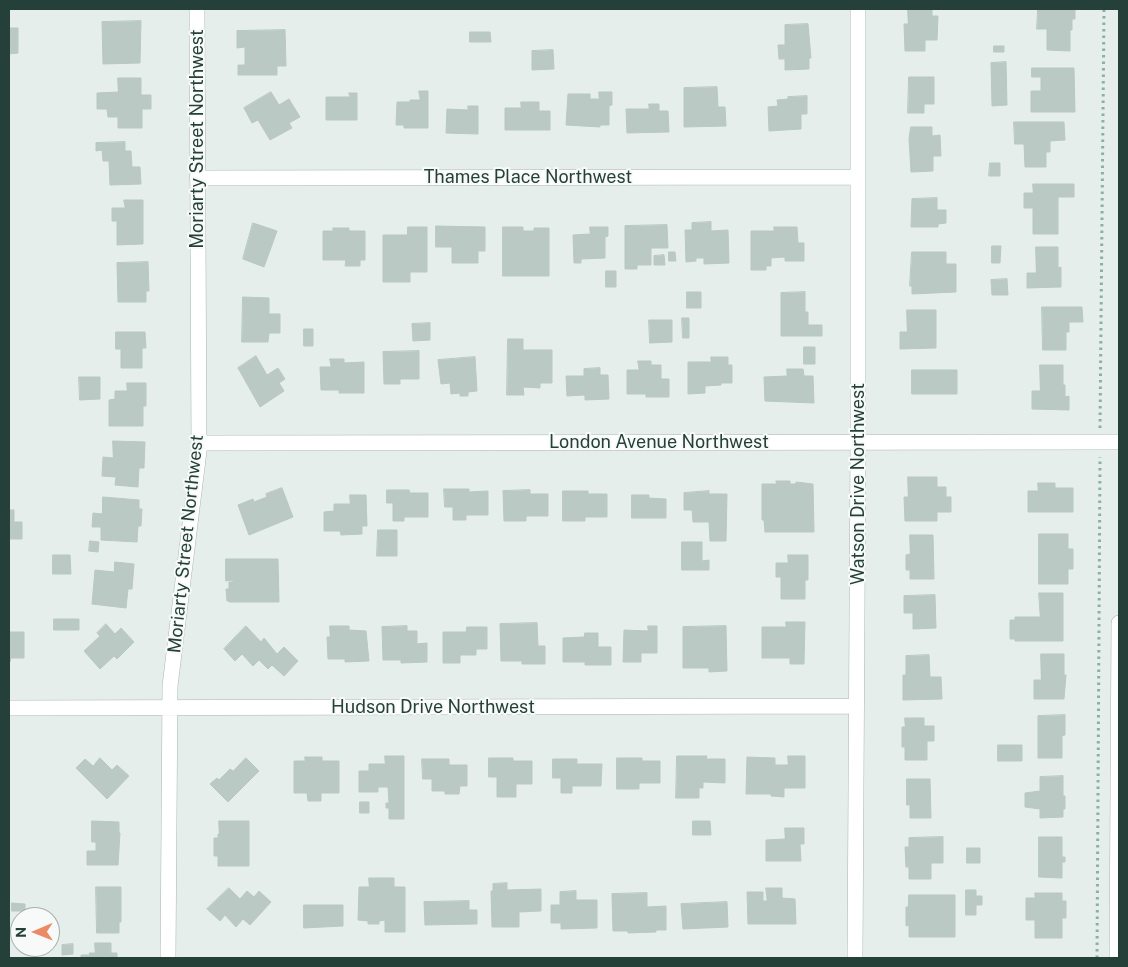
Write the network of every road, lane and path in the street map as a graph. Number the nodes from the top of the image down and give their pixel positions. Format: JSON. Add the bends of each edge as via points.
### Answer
{"nodes":[{"id":1,"x":197,"y":9,"type":"edge"},
{"id":2,"x":858,"y":9,"type":"edge"},
{"id":3,"x":1104,"y":9,"type":"edge"},
{"id":4,"x":858,"y":177,"type":"junction"},
{"id":5,"x":197,"y":178,"type":"junction"},
{"id":6,"x":858,"y":442,"type":"junction"},
{"id":7,"x":1100,"y":442,"type":"junction"},
{"id":8,"x":1119,"y":442,"type":"edge"},
{"id":9,"x":199,"y":443,"type":"junction"},
{"id":10,"x":1119,"y":623,"type":"edge"},
{"id":11,"x":857,"y":706,"type":"junction"},
{"id":12,"x":170,"y":707,"type":"junction"},
{"id":13,"x":9,"y":708,"type":"edge"},
{"id":14,"x":168,"y":958,"type":"edge"},
{"id":15,"x":855,"y":958,"type":"edge"},
{"id":16,"x":1097,"y":958,"type":"edge"},
{"id":17,"x":1117,"y":958,"type":"edge"}],
"edges":[{"from":1,"to":5,"type":"street","name":"Moriarty Street Northwest"},
{"from":2,"to":4,"type":"street","name":"Watson Drive Northwest"},
{"from":3,"to":7,"type":"path"},
{"from":4,"to":5,"type":"street","name":"Thames Place Northwest"},
{"from":4,"to":6,"type":"street","name":"Watson Drive Northwest"},
{"from":5,"to":9,"type":"street","name":"Moriarty Street Northwest"},
{"from":6,"to":7,"type":"street","name":"London Avenue Northwest"},
{"from":6,"to":9,"type":"street","name":"London Avenue Northwest"},
{"from":6,"to":11,"type":"street","name":"Watson Drive Northwest"},
{"from":7,"to":8,"type":"street","name":"London Avenue Northwest"},
{"from":7,"to":16,"type":"path"},
{"from":9,"to":12,"type":"street","name":"Moriarty Street Northwest"},
{"from":10,"to":17,"type":"street"},
{"from":11,"to":12,"type":"street","name":"Hudson Drive Northwest"},
{"from":11,"to":15,"type":"street","name":"Watson Drive Northwest"},
{"from":12,"to":13,"type":"street","name":"Hudson Drive Northwest"},
{"from":12,"to":14,"type":"street","name":"Moriarty Street Northwest"}]}
